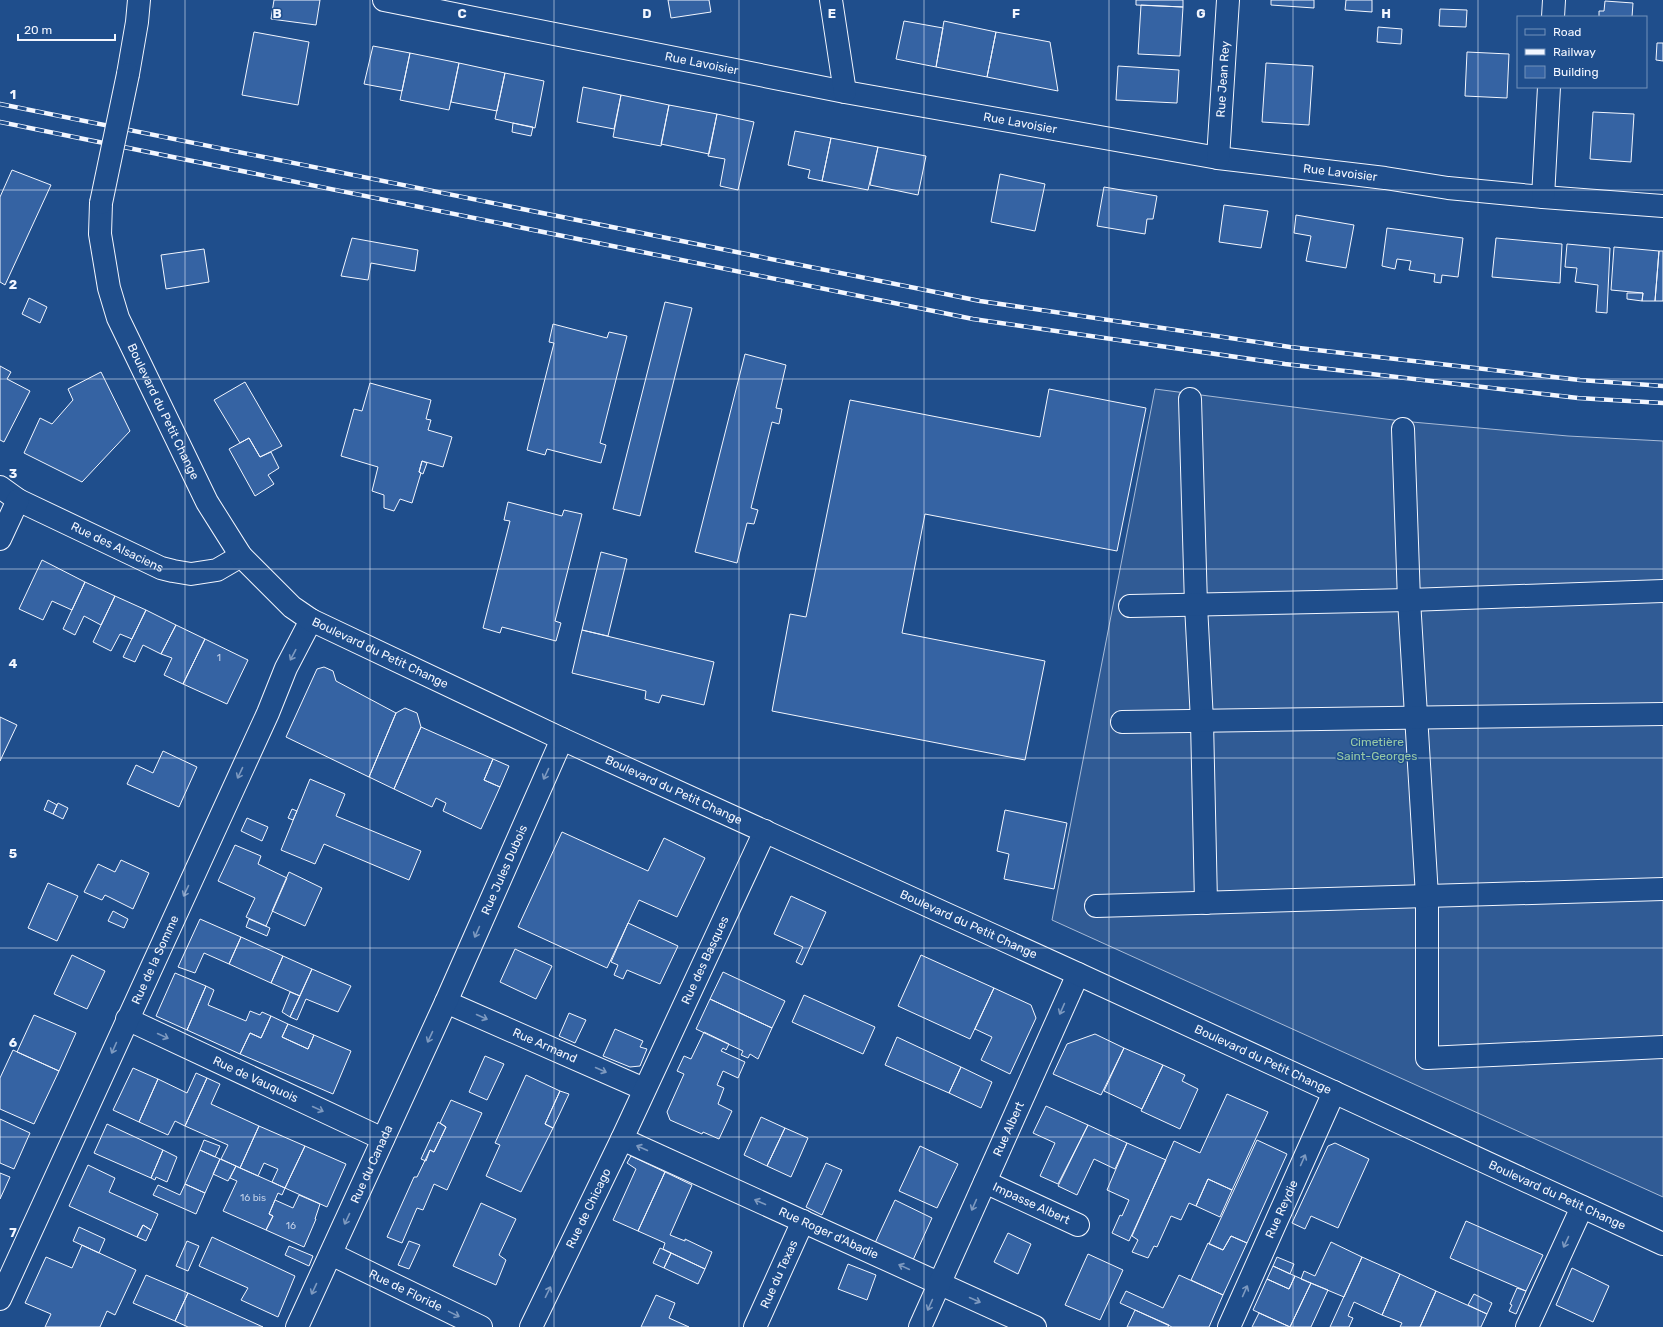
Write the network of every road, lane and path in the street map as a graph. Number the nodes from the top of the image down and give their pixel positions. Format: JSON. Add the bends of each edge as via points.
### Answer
{"nodes":[{"id":1,"x":139,"y":0,"type":"edge"},
{"id":2,"x":384,"y":0,"type":"edge"},
{"id":3,"x":831,"y":0,"type":"edge"},
{"id":4,"x":1228,"y":0,"type":"edge"},
{"id":5,"x":1554,"y":0,"type":"edge"},
{"id":6,"x":1553,"y":16,"type":"edge"},
{"id":7,"x":1549,"y":88,"type":"edge"},
{"id":8,"x":845,"y":92,"type":"junction"},
{"id":9,"x":1218,"y":158,"type":"junction"},
{"id":10,"x":1543,"y":197,"type":"junction"},
{"id":11,"x":1663,"y":206,"type":"edge"},
{"id":12,"x":1190,"y":399,"type":"dead end"},
{"id":13,"x":1403,"y":429,"type":"dead end"},
{"id":14,"x":0,"y":487,"type":"edge"},
{"id":15,"x":18,"y":500,"type":"junction"},
{"id":16,"x":0,"y":539,"type":"edge"},
{"id":17,"x":240,"y":556,"type":"junction"},
{"id":18,"x":1663,"y":591,"type":"edge"},
{"id":19,"x":1410,"y":600,"type":"junction"},
{"id":20,"x":1196,"y":605,"type":"junction"},
{"id":21,"x":1130,"y":606,"type":"dead end"},
{"id":22,"x":311,"y":620,"type":"junction"},
{"id":23,"x":1663,"y":714,"type":"edge"},
{"id":24,"x":1417,"y":718,"type":"junction"},
{"id":25,"x":1202,"y":721,"type":"junction"},
{"id":26,"x":1122,"y":722,"type":"dead end"},
{"id":27,"x":562,"y":739,"type":"junction"},
{"id":28,"x":765,"y":831,"type":"junction"},
{"id":29,"x":1663,"y":889,"type":"edge"},
{"id":30,"x":1427,"y":896,"type":"junction"},
{"id":31,"x":1206,"y":903,"type":"junction"},
{"id":32,"x":1096,"y":906,"type":"dead end"},
{"id":33,"x":1078,"y":974,"type":"junction"},
{"id":34,"x":446,"y":1002,"type":"junction"},
{"id":35,"x":127,"y":1019,"type":"junction"},
{"id":36,"x":1663,"y":1047,"type":"edge"},
{"id":37,"x":644,"y":1089,"type":"junction"},
{"id":38,"x":1334,"y":1092,"type":"junction"},
{"id":39,"x":383,"y":1139,"type":"junction"},
{"id":40,"x":622,"y":1139,"type":"junction"},
{"id":41,"x":985,"y":1182,"type":"junction"},
{"id":42,"x":1582,"y":1207,"type":"junction"},
{"id":43,"x":803,"y":1221,"type":"junction"},
{"id":44,"x":1078,"y":1225,"type":"dead end"},
{"id":45,"x":1663,"y":1244,"type":"edge"},
{"id":46,"x":330,"y":1254,"type":"junction"},
{"id":47,"x":939,"y":1284,"type":"junction"},
{"id":48,"x":0,"y":1299,"type":"edge"},
{"id":49,"x":297,"y":1327,"type":"edge"},
{"id":50,"x":481,"y":1327,"type":"edge"},
{"id":51,"x":531,"y":1327,"type":"edge"},
{"id":52,"x":755,"y":1327,"type":"edge"},
{"id":53,"x":920,"y":1327,"type":"edge"},
{"id":54,"x":1035,"y":1327,"type":"edge"},
{"id":55,"x":1229,"y":1327,"type":"edge"},
{"id":56,"x":1527,"y":1327,"type":"edge"}],
"edges":[{"from":1,"to":17,"type":"street","name":"Boulevard du Petit Change","bridge":true,"via":[[133,51],[101,203],[100,234],[109,288],[118,318],[207,502]]},
{"from":2,"to":8,"type":"street","name":"Rue Lavoisier"},
{"from":3,"to":8,"type":"street"},
{"from":4,"to":9,"type":"street","name":"Rue Jean Rey"},
{"from":5,"to":6,"type":"street"},
{"from":7,"to":10,"type":"street"},
{"from":8,"to":9,"type":"street","name":"Rue Lavoisier"},
{"from":9,"to":10,"type":"street","name":"Rue Lavoisier","via":[[1448,188]]},
{"from":10,"to":11,"type":"street","name":"Rue Lavoisier"},
{"from":12,"to":20,"type":"street"},
{"from":13,"to":19,"type":"street"},
{"from":14,"to":15,"type":"street","name":"Rue des Alsaciens"},
{"from":15,"to":16,"type":"street"},
{"from":15,"to":17,"type":"street","name":"Rue des Alsaciens","via":[[173,571],[191,574],[217,570]]},
{"from":17,"to":22,"type":"street","name":"Boulevard du Petit Change","via":[[292,607]]},
{"from":18,"to":19,"type":"street"},
{"from":19,"to":20,"type":"street"},
{"from":19,"to":24,"type":"street"},
{"from":20,"to":21,"type":"street"},
{"from":20,"to":25,"type":"street"},
{"from":22,"to":27,"type":"street","name":"Boulevard du Petit Change"},
{"from":22,"to":35,"type":"street","name":"Rue de la Somme","one_way":true,"via":[[286,668],[268,713]]},
{"from":23,"to":24,"type":"street"},
{"from":24,"to":25,"type":"street"},
{"from":24,"to":30,"type":"street"},
{"from":25,"to":26,"type":"street"},
{"from":25,"to":31,"type":"street"},
{"from":27,"to":28,"type":"street","name":"Boulevard du Petit Change"},
{"from":27,"to":34,"type":"street","name":"Rue Jules Dubois","one_way":true},
{"from":28,"to":33,"type":"street","name":"Boulevard du Petit Change"},
{"from":28,"to":37,"type":"street","name":"Rue des Basques"},
{"from":29,"to":30,"type":"street"},
{"from":30,"to":31,"type":"street"},
{"from":30,"to":36,"type":"street","via":[[1427,1058]]},
{"from":31,"to":32,"type":"street"},
{"from":33,"to":38,"type":"street","name":"Boulevard du Petit Change"},
{"from":33,"to":41,"type":"street","name":"Rue Albert","one_way":true},
{"from":34,"to":37,"type":"street","name":"Rue Armand","one_way":true},
{"from":34,"to":39,"type":"street","name":"Rue du Canada","one_way":true},
{"from":35,"to":39,"type":"street","name":"Rue de Vauquois","one_way":true},
{"from":35,"to":48,"type":"street","name":"Rue de la Somme","one_way":true},
{"from":37,"to":40,"type":"street","name":"Rue de Chicago"},
{"from":38,"to":42,"type":"street","name":"Boulevard du Petit Change"},
{"from":55,"to":38,"type":"street","name":"Rue Reydie","one_way":true},
{"from":39,"to":46,"type":"street","name":"Rue du Canada","one_way":true},
{"from":43,"to":40,"type":"street","name":"Rue Roger d'Abadie","one_way":true},
{"from":51,"to":40,"type":"street","name":"Rue de Chicago","one_way":true},
{"from":41,"to":44,"type":"street","name":"Impasse Albert"},
{"from":41,"to":47,"type":"street","name":"Rue Albert","one_way":true},
{"from":42,"to":45,"type":"street","name":"Boulevard du Petit Change"},
{"from":42,"to":56,"type":"street","one_way":true},
{"from":47,"to":43,"type":"street","name":"Rue Roger d'Abadie","one_way":true},
{"from":43,"to":52,"type":"street","name":"Rue du Texas"},
{"from":46,"to":49,"type":"street","name":"Rue du Canada","one_way":true},
{"from":46,"to":50,"type":"street","name":"Rue de Floride","one_way":true},
{"from":47,"to":53,"type":"street","name":"Rue Albert","one_way":true},
{"from":47,"to":54,"type":"street","name":"Rue Roger d'Abadie","one_way":true}]}
